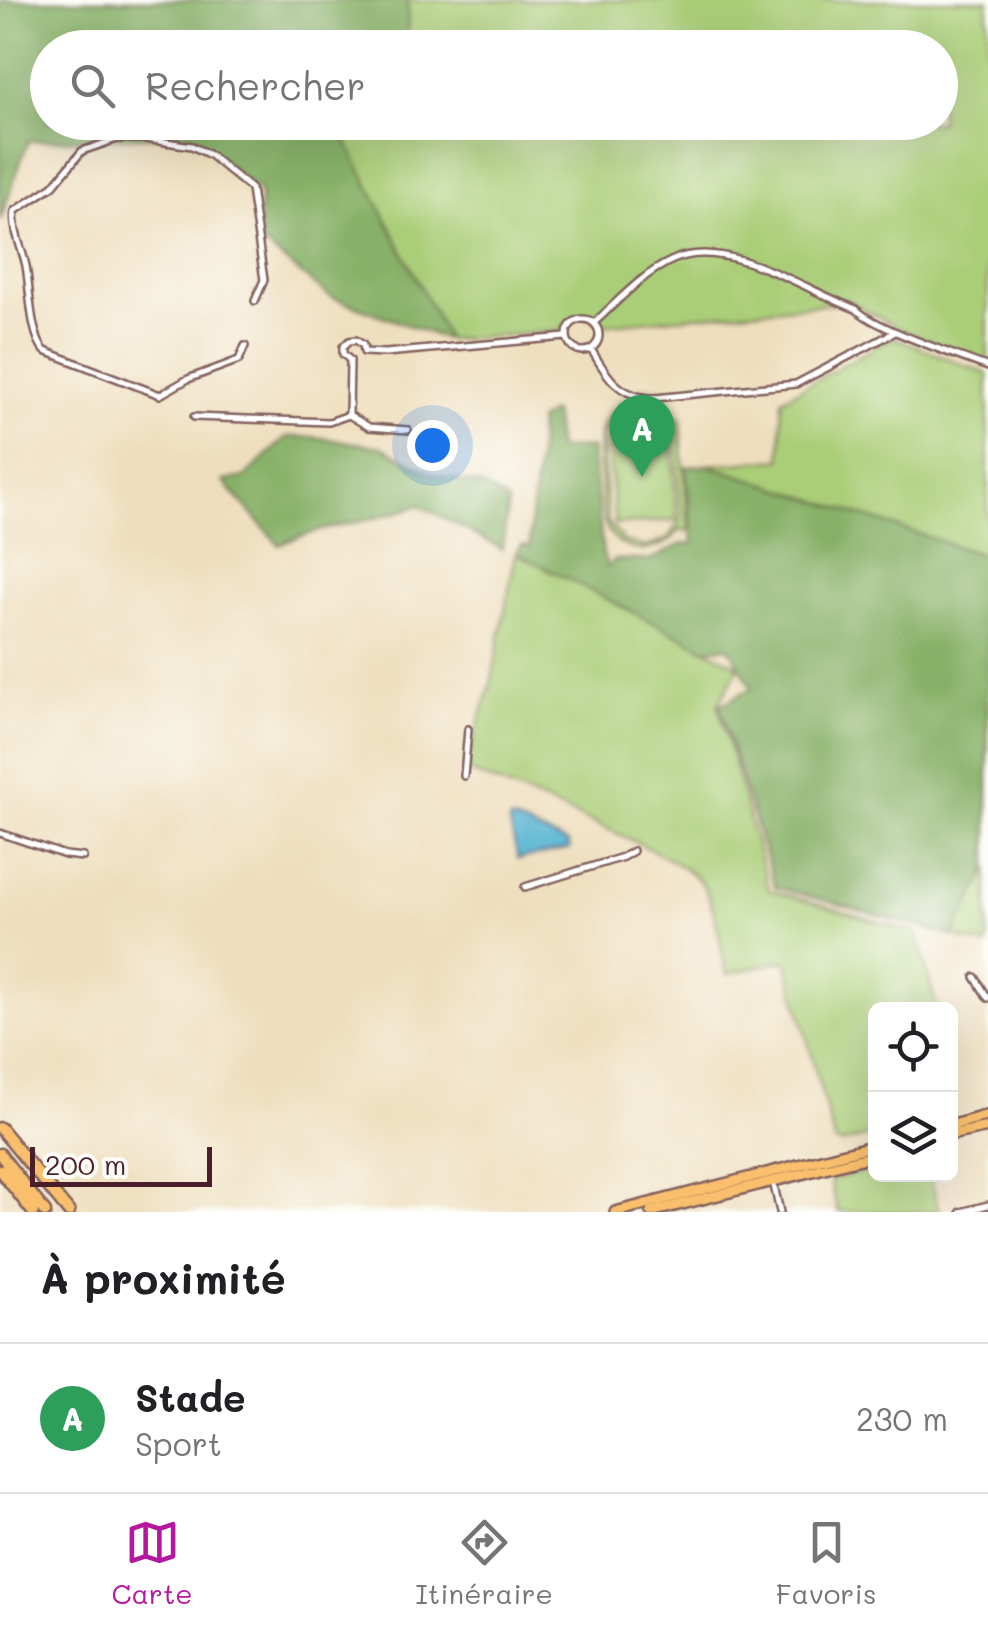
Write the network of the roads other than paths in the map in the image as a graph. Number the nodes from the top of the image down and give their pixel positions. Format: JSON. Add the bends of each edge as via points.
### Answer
{"nodes":[{"id":1,"x":123,"y":140,"type":"edge"},
{"id":2,"x":148,"y":140,"type":"edge"},
{"id":3,"x":254,"y":301,"type":"dead end"},
{"id":4,"x":594,"y":323,"type":"junction"},
{"id":5,"x":898,"y":331,"type":"junction"},
{"id":6,"x":566,"y":337,"type":"junction"},
{"id":7,"x":245,"y":346,"type":"dead end"},
{"id":8,"x":591,"y":349,"type":"junction"},
{"id":9,"x":364,"y":352,"type":"junction"},
{"id":10,"x":350,"y":360,"type":"junction"},
{"id":11,"x":988,"y":367,"type":"edge"},
{"id":12,"x":350,"y":415,"type":"junction"},
{"id":13,"x":194,"y":417,"type":"dead end"},
{"id":14,"x":408,"y":430,"type":"dead end"},
{"id":15,"x":468,"y":729,"type":"dead end"},
{"id":16,"x":464,"y":776,"type":"dead end"},
{"id":17,"x":0,"y":833,"type":"edge"},
{"id":18,"x":633,"y":851,"type":"dead end"},
{"id":19,"x":83,"y":856,"type":"dead end"},
{"id":20,"x":524,"y":888,"type":"dead end"},
{"id":21,"x":975,"y":977,"type":"dead end"},
{"id":22,"x":988,"y":998,"type":"edge"},
{"id":23,"x":988,"y":1115,"type":"edge"},
{"id":24,"x":958,"y":1124,"type":"edge"},
{"id":25,"x":988,"y":1127,"type":"edge"},
{"id":26,"x":0,"y":1128,"type":"edge"},
{"id":27,"x":958,"y":1134,"type":"edge"},
{"id":28,"x":868,"y":1147,"type":"edge"},
{"id":29,"x":0,"y":1154,"type":"edge"},
{"id":30,"x":868,"y":1156,"type":"edge"},
{"id":31,"x":0,"y":1170,"type":"edge"},
{"id":32,"x":773,"y":1181,"type":"junction"},
{"id":33,"x":988,"y":1205,"type":"edge"},
{"id":34,"x":32,"y":1212,"type":"edge"},
{"id":35,"x":45,"y":1212,"type":"edge"},
{"id":36,"x":66,"y":1212,"type":"edge"},
{"id":37,"x":614,"y":1212,"type":"edge"},
{"id":38,"x":650,"y":1212,"type":"edge"},
{"id":39,"x":780,"y":1212,"type":"edge"},
{"id":40,"x":961,"y":1212,"type":"edge"}],
"edges":[{"from":1,"to":7,"type":"street","via":[[93,146],[53,186],[14,211],[37,339],[45,350],[160,396],[239,360]]},
{"from":2,"to":3,"type":"street","via":[[210,155],[252,193],[264,280]]},
{"from":4,"to":5,"type":"street","via":[[671,260],[698,252],[732,257]]},
{"from":4,"to":6,"type":"street","via":[[572,322]]},
{"from":4,"to":8,"type":"street","via":[[598,339]]},
{"from":5,"to":8,"type":"street","via":[[796,384],[655,398],[620,389]]},
{"from":5,"to":11,"type":"street"},
{"from":6,"to":8,"type":"street","via":[[575,350]]},
{"from":6,"to":9,"type":"street"},
{"from":9,"to":10,"type":"street"},
{"from":9,"to":10,"type":"street","via":[[360,342],[349,340],[342,350]]},
{"from":10,"to":12,"type":"street"},
{"from":12,"to":13,"type":"street","via":[[329,422]]},
{"from":12,"to":14,"type":"street","via":[[369,427]]},
{"from":15,"to":16,"type":"street"},
{"from":17,"to":19,"type":"street"},
{"from":18,"to":20,"type":"street"},
{"from":21,"to":22,"type":"street"},
{"from":23,"to":24,"type":"main road"},
{"from":25,"to":27,"type":"main road"},
{"from":26,"to":36,"type":"highway"},
{"from":28,"to":37,"type":"main road"},
{"from":29,"to":35,"type":"highway"},
{"from":30,"to":32,"type":"main road"},
{"from":31,"to":34,"type":"highway"},
{"from":32,"to":38,"type":"main road"},
{"from":32,"to":39,"type":"street"},
{"from":33,"to":40,"type":"street"}]}
